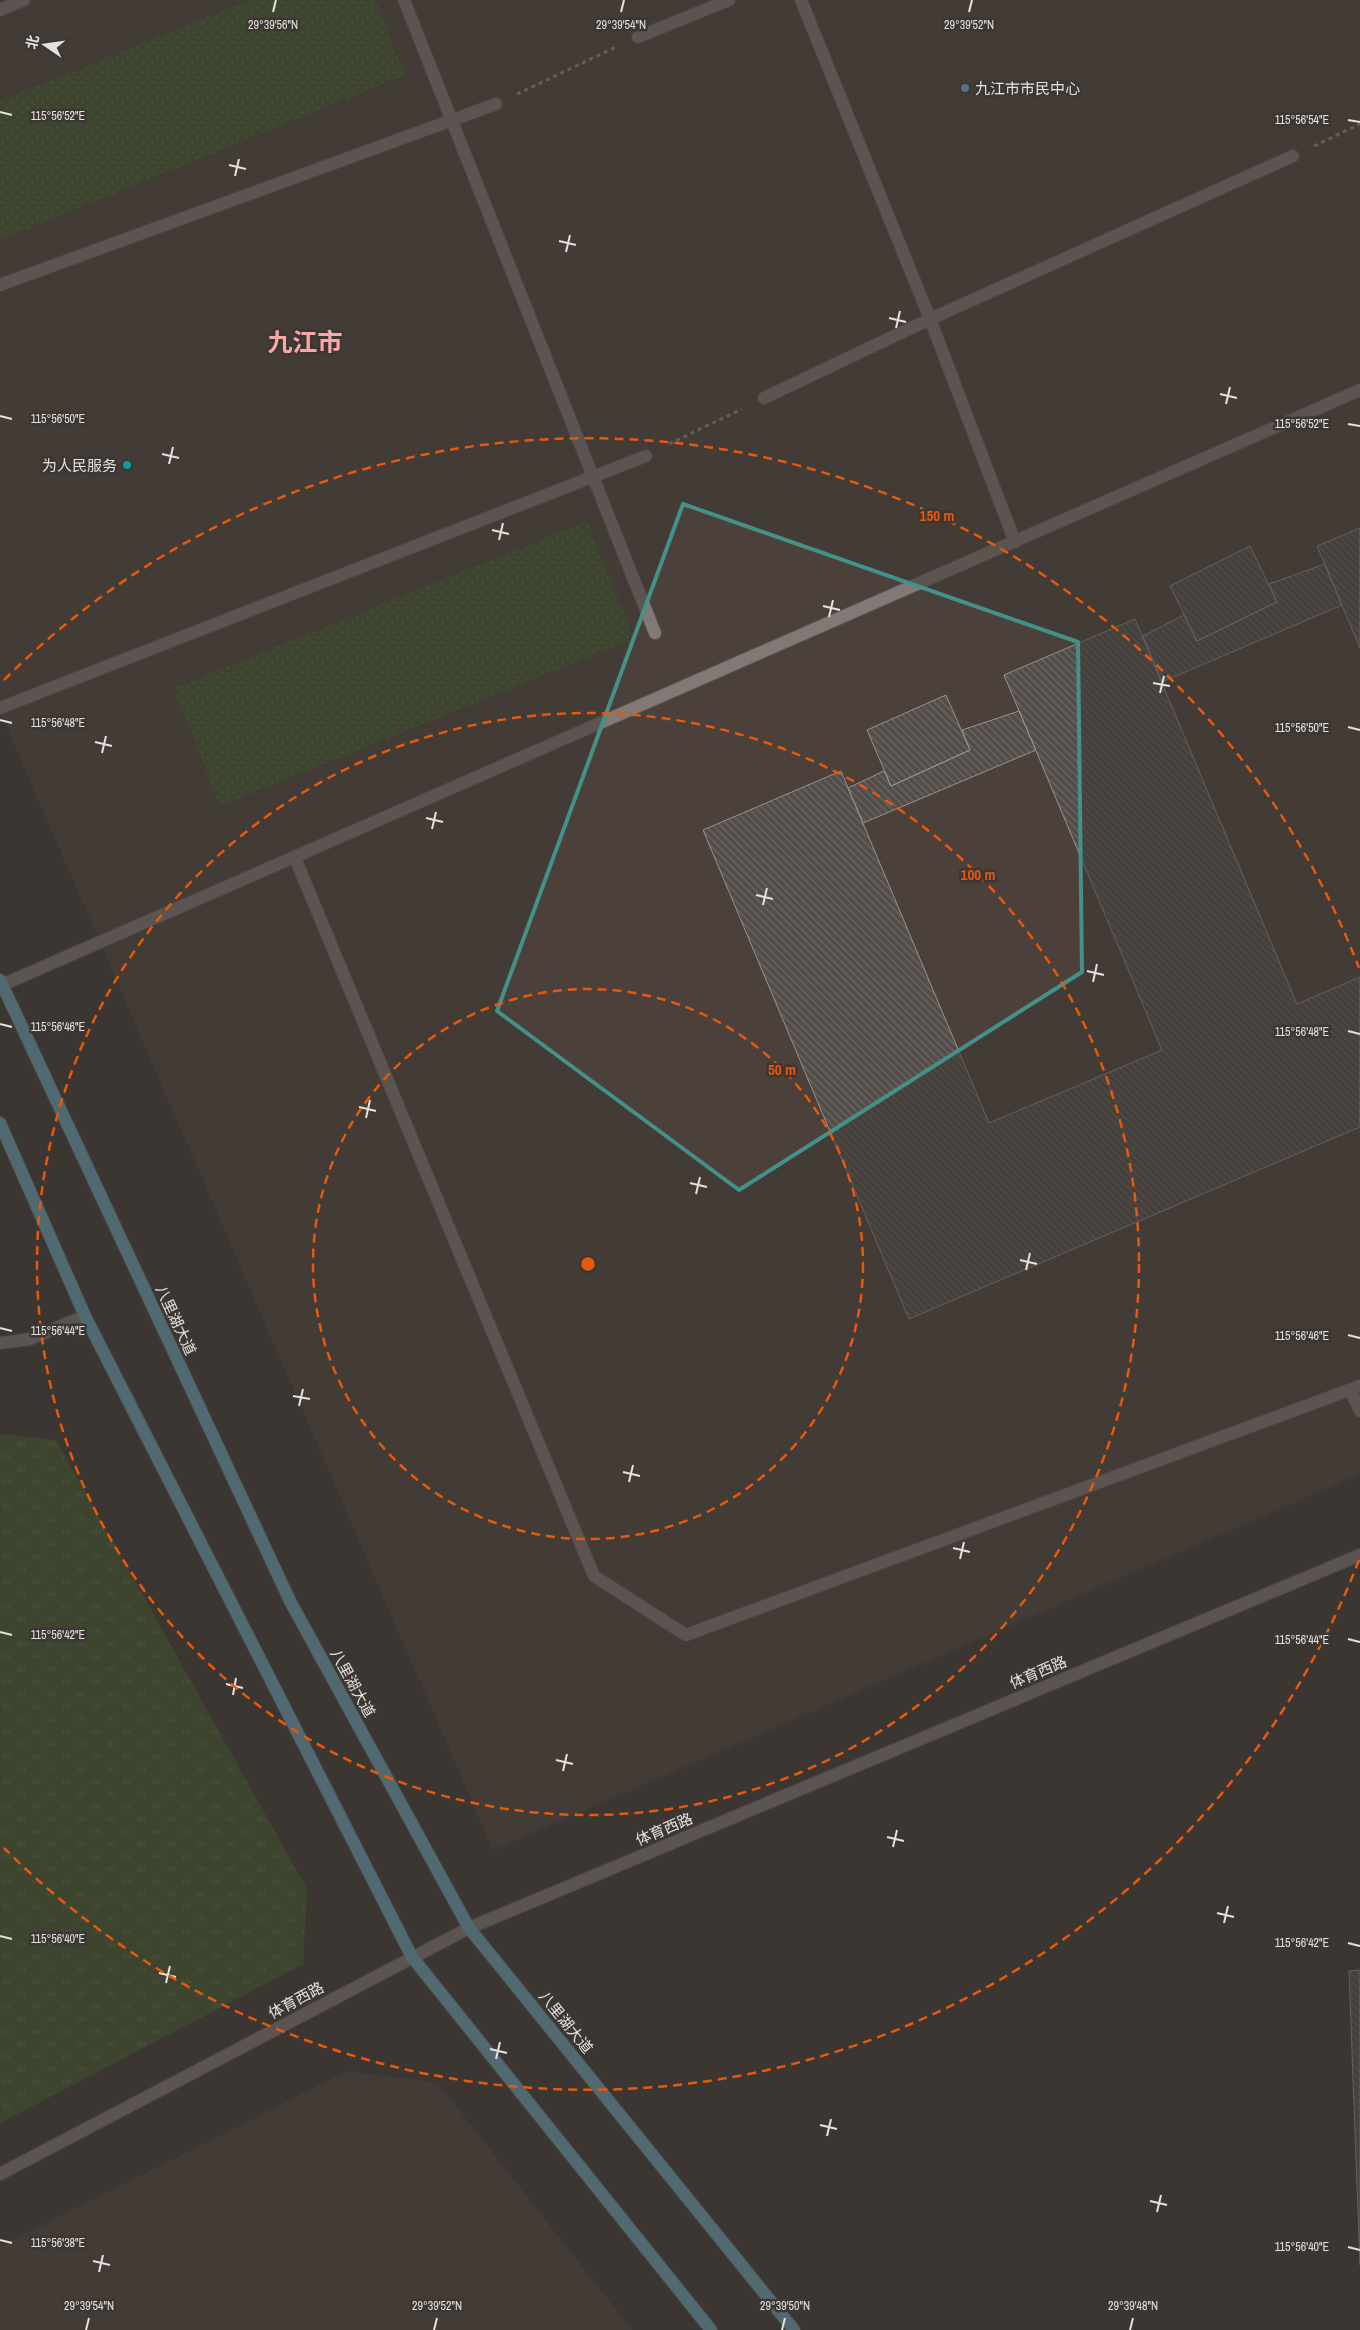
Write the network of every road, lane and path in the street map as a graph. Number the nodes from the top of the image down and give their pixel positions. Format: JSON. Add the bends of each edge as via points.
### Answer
{"nodes":[{"id":1,"x":24,"y":0,"type":"edge"},
{"id":2,"x":404,"y":0,"type":"edge"},
{"id":3,"x":729,"y":0,"type":"edge"},
{"id":4,"x":801,"y":0,"type":"edge"},
{"id":5,"x":0,"y":10,"type":"edge"},
{"id":6,"x":638,"y":37,"type":"joint"},
{"id":7,"x":496,"y":104,"type":"joint"},
{"id":8,"x":450,"y":121,"type":"junction"},
{"id":9,"x":1360,"y":124,"type":"edge"},
{"id":10,"x":1293,"y":156,"type":"joint"},
{"id":11,"x":0,"y":285,"type":"edge"},
{"id":12,"x":930,"y":319,"type":"junction"},
{"id":13,"x":1360,"y":390,"type":"edge"},
{"id":14,"x":764,"y":398,"type":"joint"},
{"id":15,"x":646,"y":456,"type":"joint"},
{"id":16,"x":594,"y":476,"type":"junction"},
{"id":17,"x":1015,"y":542,"type":"junction"},
{"id":18,"x":655,"y":633,"type":"dead end"},
{"id":19,"x":0,"y":708,"type":"edge"},
{"id":20,"x":295,"y":858,"type":"junction"},
{"id":21,"x":1,"y":982,"type":"edge"},
{"id":22,"x":0,"y":1123,"type":"edge"},
{"id":23,"x":85,"y":1316,"type":"junction"},
{"id":24,"x":0,"y":1343,"type":"edge"},
{"id":25,"x":1355,"y":1388,"type":"edge"},
{"id":26,"x":1360,"y":1412,"type":"edge"},
{"id":27,"x":1360,"y":1555,"type":"edge"},
{"id":28,"x":469,"y":1928,"type":"junction"},
{"id":29,"x":412,"y":1957,"type":"junction"},
{"id":30,"x":0,"y":2174,"type":"edge"},
{"id":31,"x":711,"y":2330,"type":"edge"},
{"id":32,"x":794,"y":2330,"type":"edge"}],
"edges":[{"from":1,"to":5,"type":"street"},
{"from":2,"to":8,"type":"street"},
{"from":3,"to":6,"type":"street"},
{"from":4,"to":12,"type":"street"},
{"from":6,"to":7,"type":"path"},
{"from":7,"to":8,"type":"street"},
{"from":8,"to":11,"type":"street"},
{"from":8,"to":16,"type":"street"},
{"from":9,"to":10,"type":"path"},
{"from":10,"to":12,"type":"street"},
{"from":12,"to":14,"type":"street"},
{"from":12,"to":17,"type":"street"},
{"from":13,"to":17,"type":"street"},
{"from":14,"to":15,"type":"path"},
{"from":15,"to":16,"type":"street"},
{"from":16,"to":18,"type":"street"},
{"from":16,"to":19,"type":"street"},
{"from":17,"to":20,"type":"street"},
{"from":20,"to":21,"type":"street"},
{"from":20,"to":25,"type":"street","via":[[594,1576],[686,1636]]},
{"from":21,"to":28,"type":"main road","name":"八里湖大道","via":[[290,1601]]},
{"from":22,"to":23,"type":"main road"},
{"from":23,"to":24,"type":"street","via":[[30,1339]]},
{"from":23,"to":29,"type":"main road"},
{"from":25,"to":26,"type":"street"},
{"from":27,"to":28,"type":"street","name":"体育西路"},
{"from":28,"to":29,"type":"street","name":"体育西路"},
{"from":28,"to":32,"type":"main road","name":"八里湖大道"},
{"from":29,"to":30,"type":"street","name":"体育西路"},
{"from":29,"to":31,"type":"main road"}]}
